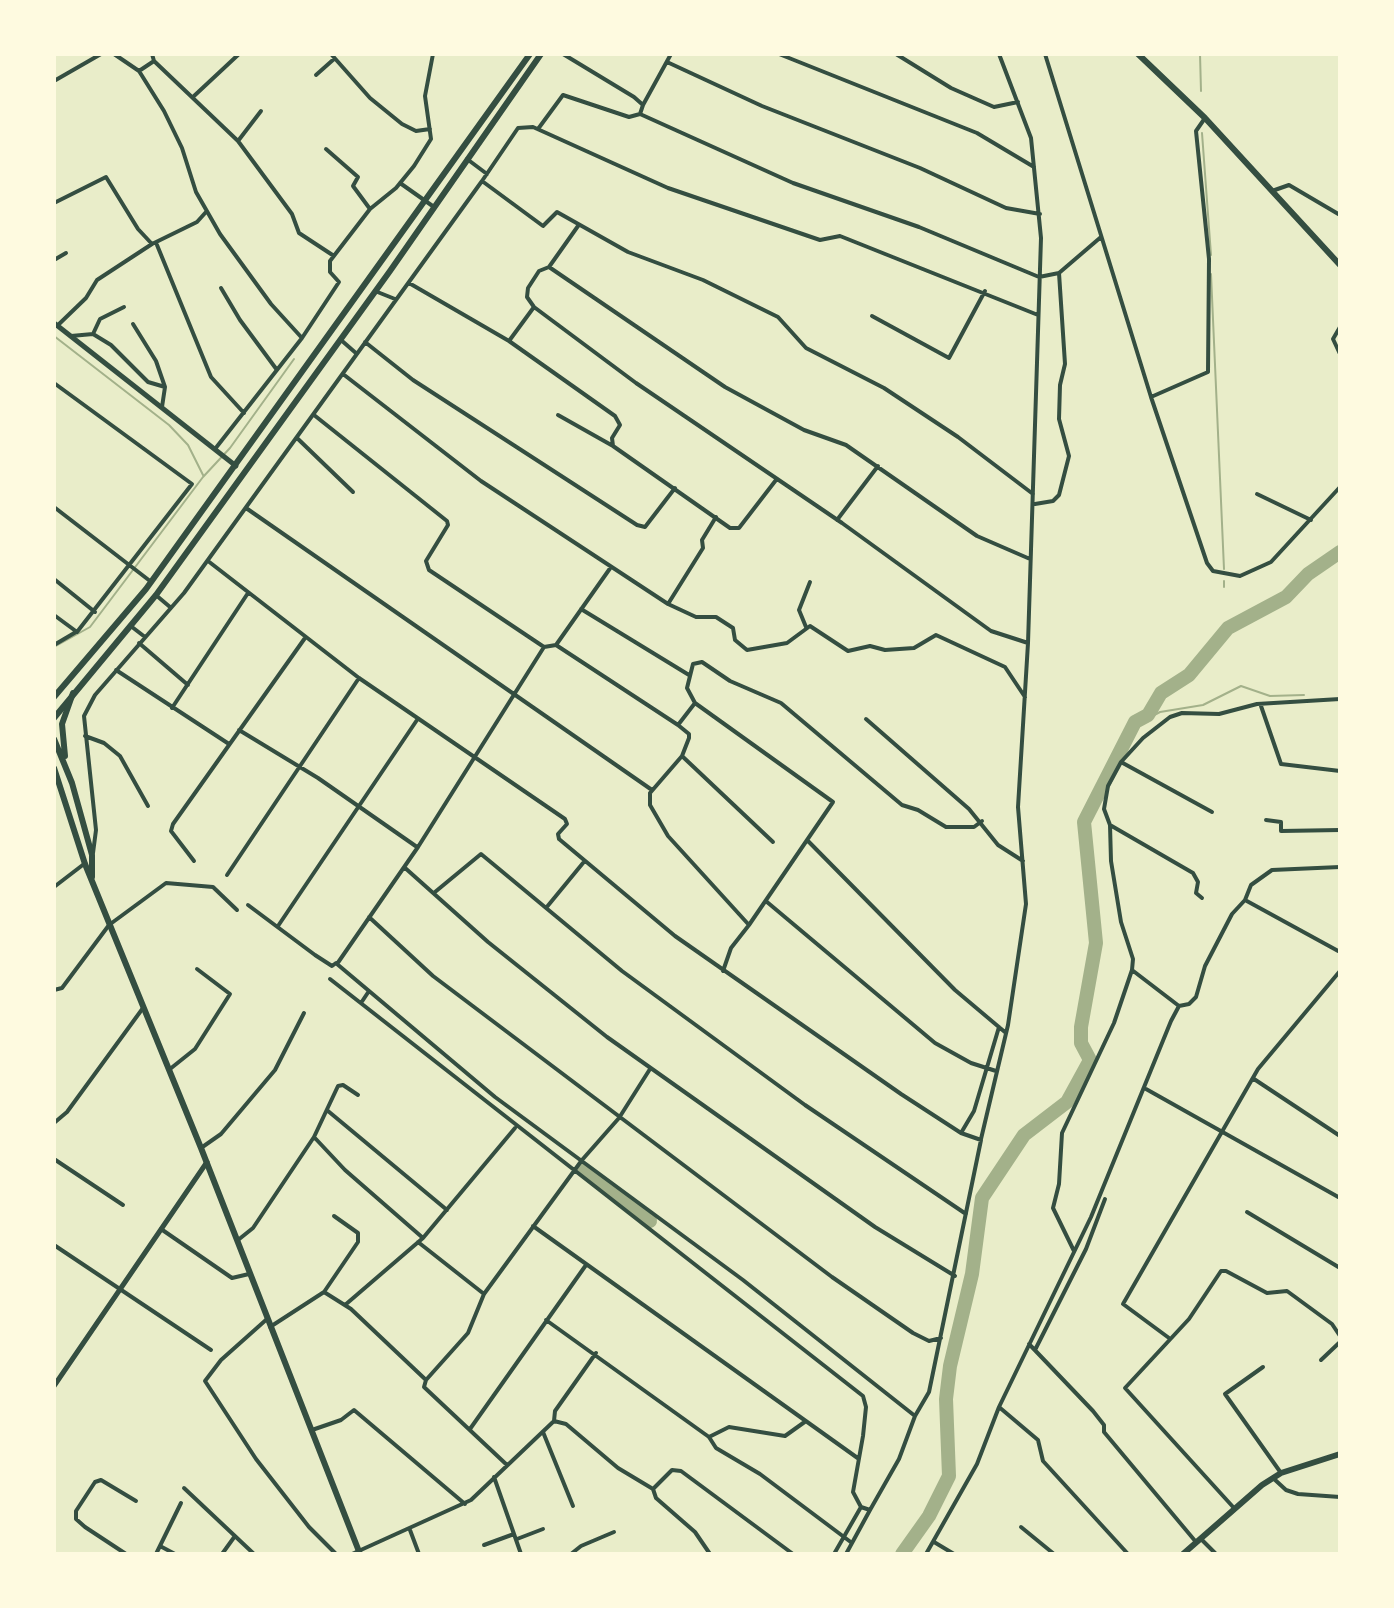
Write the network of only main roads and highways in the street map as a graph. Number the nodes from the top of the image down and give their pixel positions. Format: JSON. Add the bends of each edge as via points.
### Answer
{"nodes":[{"id":1,"x":530,"y":54,"type":"edge"},
{"id":2,"x":541,"y":54,"type":"edge"},
{"id":3,"x":1138,"y":54,"type":"edge"},
{"id":4,"x":1340,"y":265,"type":"edge"},
{"id":5,"x":73,"y":693,"type":"junction"},
{"id":6,"x":55,"y":695,"type":"edge"},
{"id":7,"x":54,"y":718,"type":"edge"},
{"id":8,"x":54,"y":739,"type":"edge"},
{"id":9,"x":54,"y":768,"type":"edge"},
{"id":10,"x":54,"y":779,"type":"edge"},
{"id":11,"x":72,"y":783,"type":"junction"},
{"id":12,"x":61,"y":785,"type":"junction"},
{"id":13,"x":92,"y":877,"type":"junction"},
{"id":14,"x":1340,"y":1454,"type":"edge"},
{"id":15,"x":357,"y":1552,"type":"edge"},
{"id":16,"x":1183,"y":1554,"type":"edge"}],
"edges":[{"from":1,"to":6,"type":"main road","via":[[151,582]]},
{"from":2,"to":5,"type":"main road","via":[[156,595]]},
{"from":3,"to":4,"type":"main road","via":[[1205,118]]},
{"from":5,"to":7,"type":"main road"},
{"from":5,"to":11,"type":"main road","via":[[61,739]]},
{"from":8,"to":11,"type":"main road"},
{"from":9,"to":12,"type":"main road"},
{"from":10,"to":12,"type":"main road"},
{"from":11,"to":13,"type":"main road","via":[[92,855]]},
{"from":12,"to":13,"type":"main road"},
{"from":13,"to":15,"type":"main road"},
{"from":14,"to":16,"type":"main road","via":[[1273,1478]]}]}
